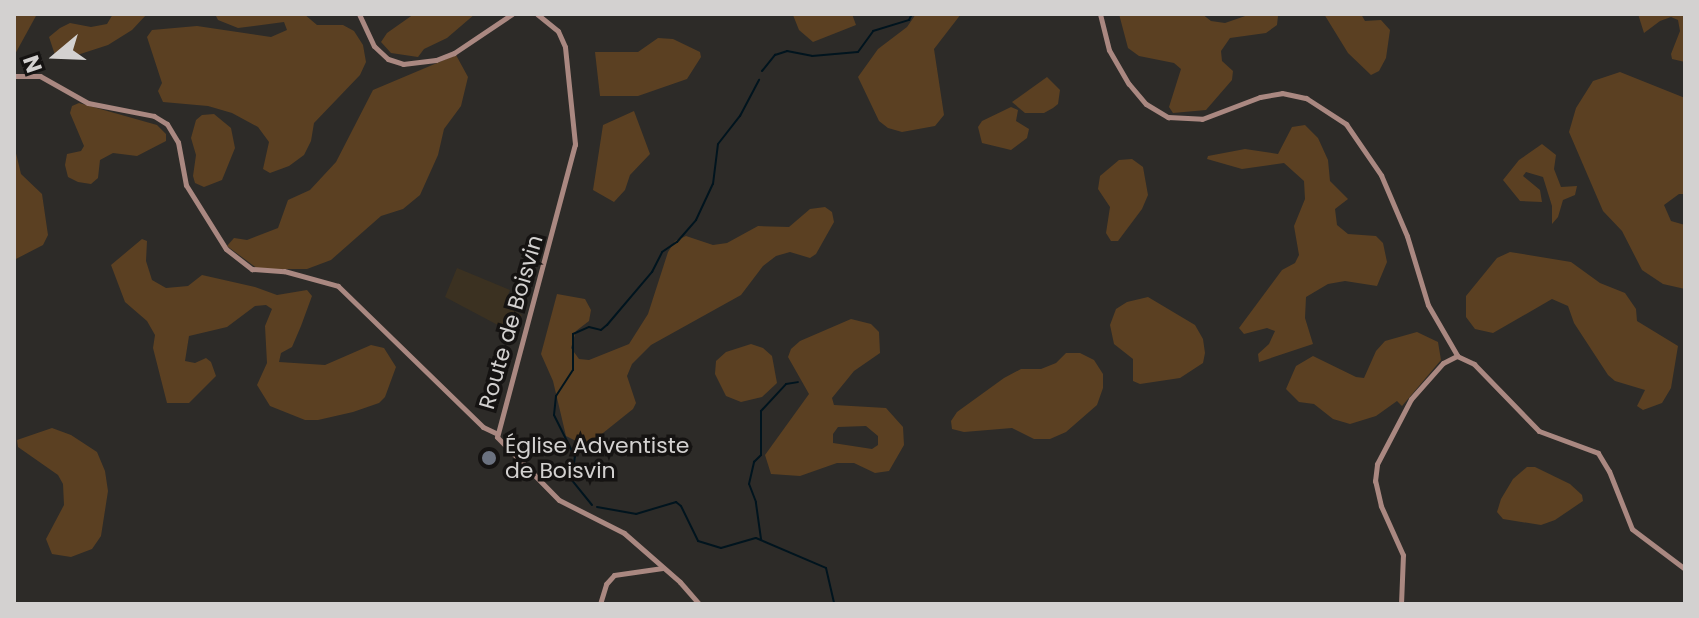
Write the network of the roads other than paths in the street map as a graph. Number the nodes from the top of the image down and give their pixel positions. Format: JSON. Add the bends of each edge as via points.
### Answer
{"nodes":[{"id":1,"x":359,"y":14,"type":"edge"},
{"id":2,"x":512,"y":14,"type":"edge"},
{"id":3,"x":537,"y":14,"type":"edge"},
{"id":4,"x":1100,"y":14,"type":"edge"},
{"id":5,"x":14,"y":76,"type":"edge"},
{"id":6,"x":1457,"y":356,"type":"junction"},
{"id":7,"x":496,"y":433,"type":"junction"},
{"id":8,"x":663,"y":568,"type":"junction"},
{"id":9,"x":1685,"y":569,"type":"edge"},
{"id":10,"x":600,"y":604,"type":"edge"},
{"id":11,"x":699,"y":604,"type":"edge"},
{"id":12,"x":1401,"y":604,"type":"edge"}],
"edges":[{"from":1,"to":2,"type":"street","via":[[374,46],[403,64],[454,53]]},
{"from":3,"to":7,"type":"street","name":"Route de Boisvin","via":[[558,31],[565,47],[575,144]]},
{"from":4,"to":6,"type":"street","via":[[1112,57],[1156,112],[1173,119],[1202,119],[1266,95],[1288,93],[1306,98],[1346,124],[1381,175],[1428,305]]},
{"from":5,"to":7,"type":"street","via":[[40,76],[88,103],[154,116],[167,124],[178,142],[186,185],[226,249],[252,269],[284,271],[338,286],[483,427]]},
{"from":6,"to":9,"type":"street","via":[[1486,374],[1539,431],[1598,453],[1632,529]]},
{"from":6,"to":12,"type":"street","via":[[1443,363],[1411,399],[1377,464],[1381,506],[1403,555]]},
{"from":7,"to":8,"type":"street","name":"Route de Boisvin","via":[[502,446],[559,500],[614,527]]},
{"from":8,"to":10,"type":"street","via":[[614,575]]},
{"from":8,"to":11,"type":"street","name":"Route de Boisvin"}]}
